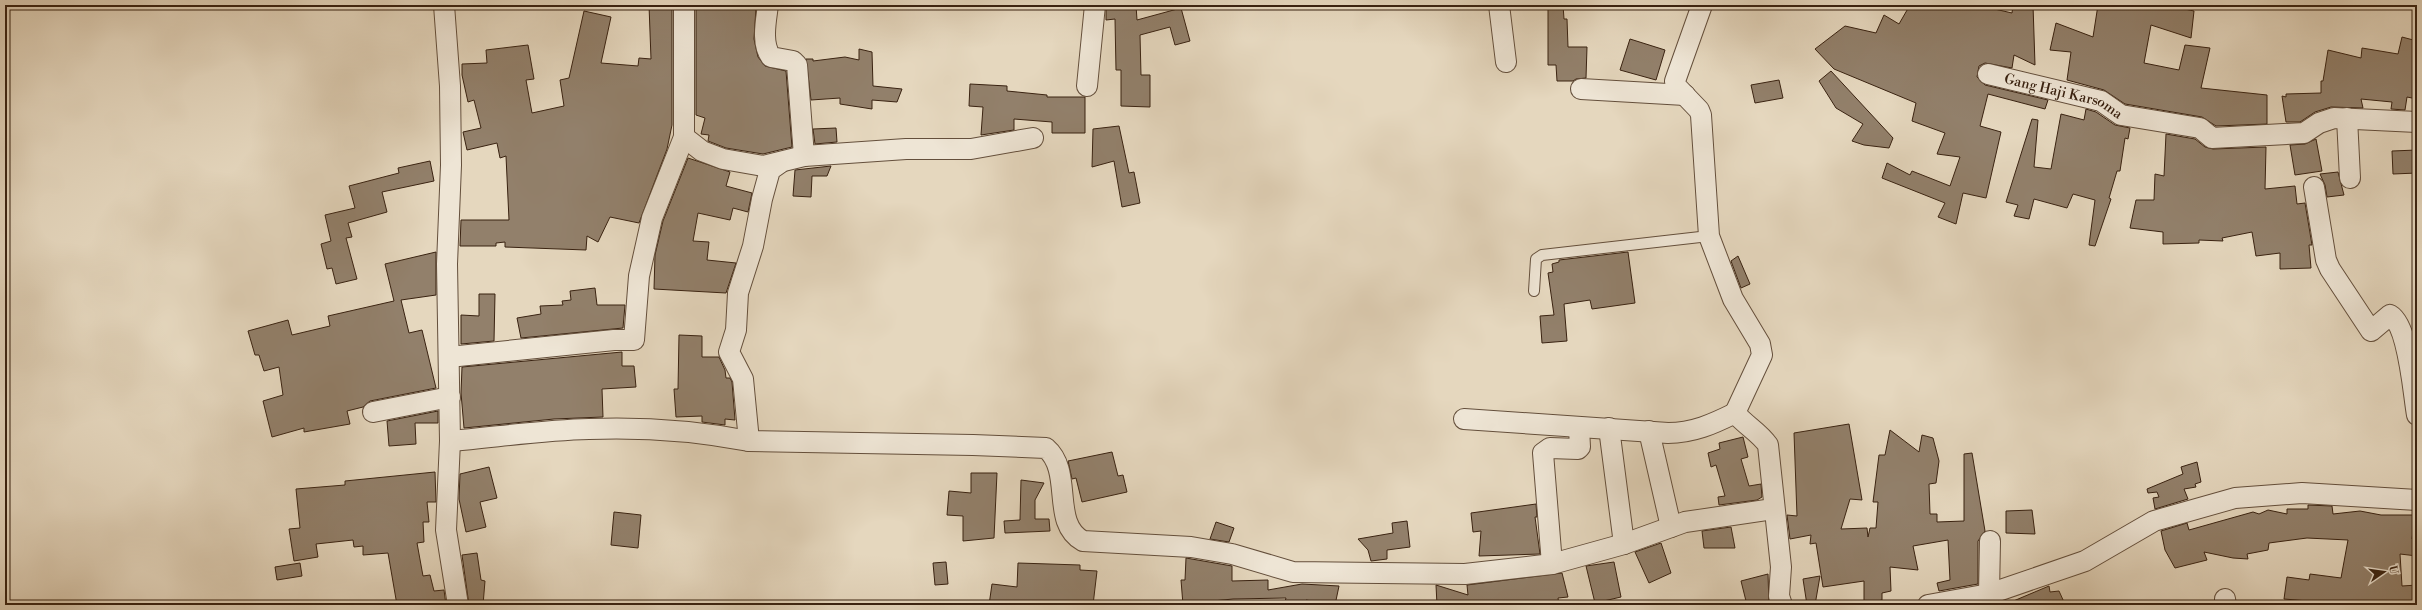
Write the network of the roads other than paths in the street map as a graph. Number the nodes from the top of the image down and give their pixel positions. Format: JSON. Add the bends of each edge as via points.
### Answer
{"nodes":[{"id":1,"x":444,"y":5,"type":"edge"},
{"id":2,"x":684,"y":5,"type":"edge"},
{"id":3,"x":768,"y":5,"type":"edge"},
{"id":4,"x":1095,"y":5,"type":"edge"},
{"id":5,"x":1499,"y":5,"type":"edge"},
{"id":6,"x":1702,"y":5,"type":"edge"},
{"id":7,"x":1506,"y":62,"type":"dead end"},
{"id":8,"x":1988,"y":74,"type":"dead end"},
{"id":9,"x":1087,"y":86,"type":"dead end"},
{"id":10,"x":1581,"y":89,"type":"dead end"},
{"id":11,"x":1685,"y":95,"type":"junction"},
{"id":12,"x":2347,"y":118,"type":"junction"},
{"id":13,"x":2417,"y":122,"type":"edge"},
{"id":14,"x":684,"y":137,"type":"junction"},
{"id":15,"x":1033,"y":138,"type":"dead end"},
{"id":16,"x":804,"y":156,"type":"junction"},
{"id":17,"x":780,"y":163,"type":"junction"},
{"id":18,"x":2350,"y":178,"type":"dead end"},
{"id":19,"x":2314,"y":187,"type":"dead end"},
{"id":20,"x":1709,"y":236,"type":"junction"},
{"id":21,"x":1534,"y":291,"type":"dead end"},
{"id":22,"x":449,"y":357,"type":"junction"},
{"id":23,"x":450,"y":397,"type":"junction"},
{"id":24,"x":373,"y":412,"type":"dead end"},
{"id":25,"x":1735,"y":413,"type":"junction"},
{"id":26,"x":2417,"y":415,"type":"edge"},
{"id":27,"x":1464,"y":418,"type":"dead end"},
{"id":28,"x":1579,"y":428,"type":"junction"},
{"id":29,"x":1608,"y":428,"type":"junction"},
{"id":30,"x":1649,"y":431,"type":"junction"},
{"id":31,"x":450,"y":441,"type":"junction"},
{"id":32,"x":749,"y":441,"type":"junction"},
{"id":33,"x":2417,"y":500,"type":"edge"},
{"id":34,"x":1773,"y":509,"type":"junction"},
{"id":35,"x":1671,"y":527,"type":"junction"},
{"id":36,"x":1990,"y":541,"type":"dead end"},
{"id":37,"x":1624,"y":544,"type":"junction"},
{"id":38,"x":1552,"y":564,"type":"junction"},
{"id":39,"x":1989,"y":594,"type":"junction"},
{"id":40,"x":458,"y":605,"type":"edge"},
{"id":41,"x":1782,"y":605,"type":"edge"},
{"id":42,"x":1928,"y":605,"type":"edge"}],
"edges":[{"from":1,"to":22,"type":"street","via":[[452,165],[447,264]]},
{"from":2,"to":14,"type":"street"},
{"from":3,"to":16,"type":"street","via":[[765,26],[768,52],[771,58],[793,61],[797,65]]},
{"from":4,"to":9,"type":"street"},
{"from":5,"to":7,"type":"street"},
{"from":6,"to":11,"type":"street","via":[[1675,81],[1676,86]]},
{"from":8,"to":12,"type":"street","name":"Gang Haji Karsoma","via":[[2102,101],[2121,115],[2200,128],[2212,138],[2304,133],[2318,123],[2334,118]]},
{"from":10,"to":11,"type":"street"},
{"from":11,"to":20,"type":"street","via":[[1699,110],[1700,115]]},
{"from":12,"to":13,"type":"street","name":"Gang Haji Karsoma"},
{"from":12,"to":18,"type":"street"},
{"from":14,"to":17,"type":"street","via":[[702,151],[723,159],[763,166]]},
{"from":14,"to":22,"type":"street","via":[[652,218],[639,276],[634,340]]},
{"from":15,"to":16,"type":"street","via":[[976,148]]},
{"from":16,"to":17,"type":"street"},
{"from":17,"to":32,"type":"street","via":[[770,170],[753,246],[738,293],[736,330],[729,352],[743,379]]},
{"from":19,"to":26,"type":"street","via":[[2326,260],[2330,269],[2371,331],[2390,315],[2396,319],[2404,339]]},
{"from":20,"to":21,"type":"lane","via":[[1542,256],[1536,260]]},
{"from":20,"to":25,"type":"street","via":[[1733,300],[1760,344],[1762,355]]},
{"from":22,"to":23,"type":"street"},
{"from":23,"to":24,"type":"street"},
{"from":23,"to":31,"type":"street"},
{"from":25,"to":30,"type":"street","via":[[1713,424],[1684,433]]},
{"from":25,"to":34,"type":"street","via":[[1768,445]]},
{"from":27,"to":28,"type":"street"},
{"from":28,"to":29,"type":"street"},
{"from":28,"to":38,"type":"street","via":[[1578,449],[1550,448],[1543,453]]},
{"from":29,"to":30,"type":"street"},
{"from":29,"to":37,"type":"street"},
{"from":30,"to":35,"type":"street"},
{"from":31,"to":32,"type":"street","via":[[589,429],[645,429],[724,436]]},
{"from":31,"to":40,"type":"street","via":[[446,530]]},
{"from":32,"to":38,"type":"street","via":[[1046,448],[1055,456],[1060,471],[1068,527],[1073,536],[1083,541],[1191,547],[1232,554],[1293,572],[1465,574]]},
{"from":33,"to":39,"type":"street","via":[[2302,493],[2235,498],[2154,520],[2085,561]]},
{"from":34,"to":35,"type":"street","via":[[1685,522]]},
{"from":34,"to":41,"type":"street","via":[[1781,567],[1779,596]]},
{"from":35,"to":37,"type":"street"},
{"from":36,"to":39,"type":"street"},
{"from":37,"to":38,"type":"street"},
{"from":39,"to":42,"type":"street"}]}
